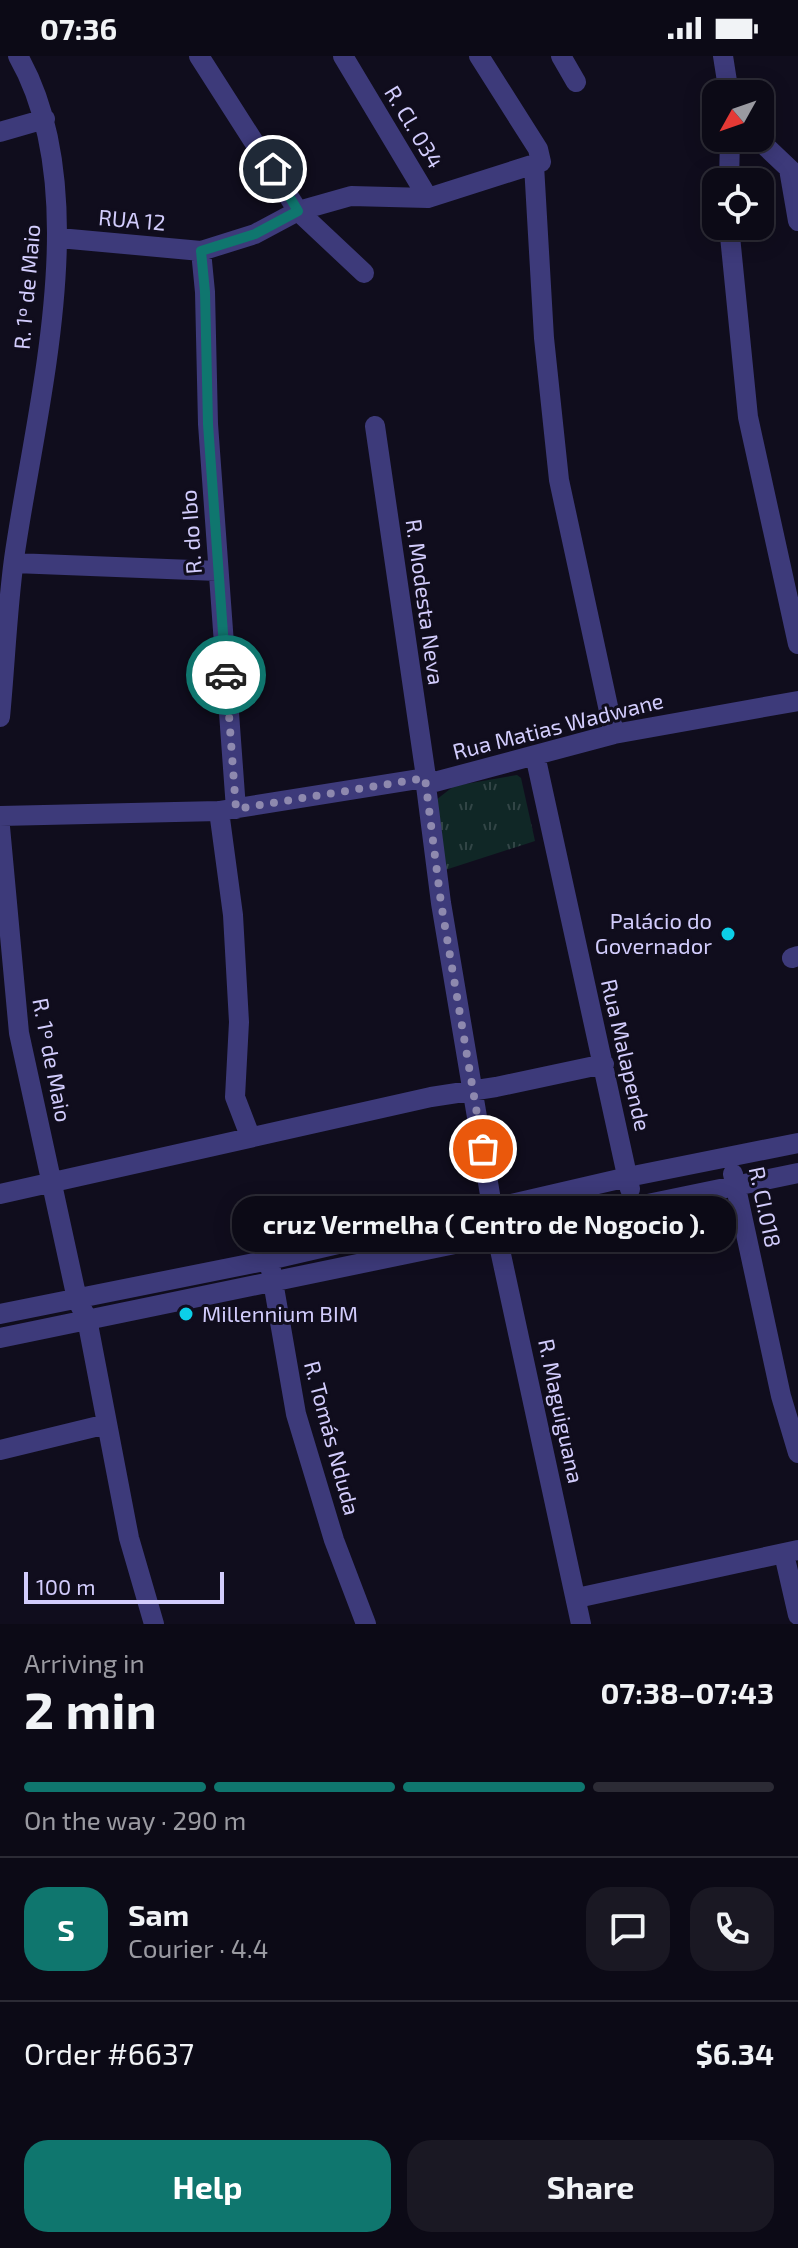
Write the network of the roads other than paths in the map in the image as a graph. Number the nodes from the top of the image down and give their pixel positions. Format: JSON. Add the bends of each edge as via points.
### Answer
{"nodes":[{"id":1,"x":18,"y":56,"type":"edge"},
{"id":2,"x":199,"y":56,"type":"edge"},
{"id":3,"x":343,"y":56,"type":"edge"},
{"id":4,"x":479,"y":56,"type":"edge"},
{"id":5,"x":561,"y":56,"type":"edge"},
{"id":6,"x":723,"y":56,"type":"edge"},
{"id":7,"x":727,"y":80,"type":"edge"},
{"id":8,"x":576,"y":82,"type":"dead end"},
{"id":9,"x":45,"y":119,"type":"junction"},
{"id":10,"x":0,"y":132,"type":"edge"},
{"id":11,"x":772,"y":152,"type":"edge"},
{"id":12,"x":534,"y":165,"type":"junction"},
{"id":13,"x":794,"y":173,"type":"edge"},
{"id":14,"x":428,"y":198,"type":"junction"},
{"id":15,"x":298,"y":211,"type":"junction"},
{"id":16,"x":798,"y":221,"type":"edge"},
{"id":17,"x":59,"y":238,"type":"junction"},
{"id":18,"x":730,"y":240,"type":"edge"},
{"id":19,"x":201,"y":251,"type":"junction"},
{"id":20,"x":364,"y":273,"type":"dead end"},
{"id":21,"x":375,"y":426,"type":"dead end"},
{"id":22,"x":14,"y":563,"type":"junction"},
{"id":23,"x":218,"y":571,"type":"junction"},
{"id":24,"x":798,"y":644,"type":"edge"},
{"id":25,"x":798,"y":701,"type":"edge"},
{"id":26,"x":0,"y":717,"type":"edge"},
{"id":27,"x":614,"y":734,"type":"junction"},
{"id":28,"x":535,"y":755,"type":"junction"},
{"id":29,"x":426,"y":781,"type":"junction"},
{"id":30,"x":228,"y":810,"type":"junction"},
{"id":31,"x":0,"y":816,"type":"edge"},
{"id":32,"x":0,"y":827,"type":"edge"},
{"id":33,"x":604,"y":1064,"type":"junction"},
{"id":34,"x":472,"y":1091,"type":"junction"},
{"id":35,"x":250,"y":1136,"type":"junction"},
{"id":36,"x":798,"y":1143,"type":"edge"},
{"id":37,"x":730,"y":1158,"type":"junction"},
{"id":38,"x":798,"y":1173,"type":"edge"},
{"id":39,"x":628,"y":1177,"type":"junction"},
{"id":40,"x":52,"y":1183,"type":"junction"},
{"id":41,"x":735,"y":1184,"type":"junction"},
{"id":42,"x":0,"y":1194,"type":"edge"},
{"id":43,"x":632,"y":1206,"type":"junction"},
{"id":44,"x":493,"y":1208,"type":"junction"},
{"id":45,"x":497,"y":1236,"type":"junction"},
{"id":46,"x":269,"y":1260,"type":"junction"},
{"id":47,"x":273,"y":1281,"type":"junction"},
{"id":48,"x":77,"y":1299,"type":"junction"},
{"id":49,"x":0,"y":1314,"type":"edge"},
{"id":50,"x":87,"y":1319,"type":"junction"},
{"id":51,"x":0,"y":1338,"type":"edge"},
{"id":52,"x":107,"y":1424,"type":"junction"},
{"id":53,"x":0,"y":1450,"type":"edge"},
{"id":54,"x":798,"y":1453,"type":"edge"},
{"id":55,"x":791,"y":1552,"type":"edge"},
{"id":56,"x":577,"y":1598,"type":"junction"},
{"id":57,"x":798,"y":1615,"type":"edge"},
{"id":58,"x":154,"y":1624,"type":"edge"},
{"id":59,"x":366,"y":1624,"type":"edge"},
{"id":60,"x":581,"y":1624,"type":"edge"}],
"edges":[{"from":1,"to":9,"type":"street","name":"R. 1º de Maio"},
{"from":2,"to":15,"type":"street"},
{"from":3,"to":14,"type":"street","name":"R. Cl. 034"},
{"from":4,"to":12,"type":"street","via":[[541,154],[541,162]]},
{"from":5,"to":8,"type":"street"},
{"from":6,"to":7,"type":"street"},
{"from":9,"to":10,"type":"street"},
{"from":9,"to":17,"type":"street","name":"R. 1º de Maio"},
{"from":11,"to":13,"type":"street"},
{"from":12,"to":14,"type":"street"},
{"from":12,"to":27,"type":"street","via":[[559,480]]},
{"from":13,"to":16,"type":"street"},
{"from":14,"to":15,"type":"street","name":"R. Cl. 034","via":[[351,196]]},
{"from":15,"to":19,"type":"street","name":"R. Cl. 034","via":[[255,234]]},
{"from":15,"to":20,"type":"street"},
{"from":17,"to":19,"type":"street","name":"RUA 12"},
{"from":17,"to":22,"type":"street","name":"R. 1º de Maio"},
{"from":18,"to":24,"type":"street","via":[[748,417]]},
{"from":19,"to":23,"type":"street","name":"R. do Ibo"},
{"from":21,"to":29,"type":"street","name":"R. Modesta Neva"},
{"from":22,"to":23,"type":"street"},
{"from":22,"to":26,"type":"street","name":"R. 1º de Maio"},
{"from":23,"to":30,"type":"street","name":"R. do Ibo"},
{"from":25,"to":27,"type":"street","name":"Rua Matias Wadwane"},
{"from":27,"to":28,"type":"street","name":"Rua Matias Wadwane"},
{"from":28,"to":29,"type":"street","name":"Rua Matias Wadwane"},
{"from":28,"to":33,"type":"street","name":"Rua Malapende"},
{"from":29,"to":30,"type":"street","name":"Rua Matias Wadwane"},
{"from":29,"to":34,"type":"street","name":"R. Modesta Neva"},
{"from":30,"to":31,"type":"street","name":"Rua Matias Wadwane"},
{"from":30,"to":35,"type":"street","name":"R. do Ibo","via":[[239,1022],[235,1097]]},
{"from":32,"to":40,"type":"street","name":"R. 1º de Maio","via":[[19,1033]]},
{"from":33,"to":34,"type":"street"},
{"from":33,"to":39,"type":"street","name":"Rua Malapende"},
{"from":34,"to":35,"type":"street"},
{"from":34,"to":44,"type":"street","name":"R. Maguiguana"},
{"from":35,"to":40,"type":"street"},
{"from":36,"to":37,"type":"street"},
{"from":37,"to":39,"type":"street"},
{"from":37,"to":41,"type":"street","name":"R. CI.018"},
{"from":38,"to":41,"type":"street"},
{"from":39,"to":43,"type":"street","name":"Rua Malapende"},
{"from":39,"to":44,"type":"street"},
{"from":40,"to":42,"type":"street"},
{"from":40,"to":48,"type":"street","name":"R. 1º de Maio"},
{"from":41,"to":43,"type":"street"},
{"from":41,"to":54,"type":"street","name":"R. CI.018"},
{"from":43,"to":45,"type":"street"},
{"from":44,"to":45,"type":"street","name":"R. Maguiguana"},
{"from":44,"to":46,"type":"street"},
{"from":45,"to":47,"type":"street"},
{"from":45,"to":56,"type":"street","name":"R. Maguiguana"},
{"from":46,"to":47,"type":"street","name":"R. Tomás Nduda"},
{"from":46,"to":48,"type":"street"},
{"from":47,"to":50,"type":"street"},
{"from":47,"to":59,"type":"street","name":"R. Tomás Nduda","via":[[296,1414]]},
{"from":48,"to":49,"type":"street"},
{"from":48,"to":50,"type":"street","name":"R. 1º de Maio"},
{"from":50,"to":51,"type":"street"},
{"from":50,"to":52,"type":"street"},
{"from":52,"to":53,"type":"street"},
{"from":52,"to":58,"type":"street","via":[[129,1538]]},
{"from":55,"to":56,"type":"street"},
{"from":55,"to":57,"type":"street"},
{"from":56,"to":60,"type":"street","name":"R. Maguiguana"}]}
